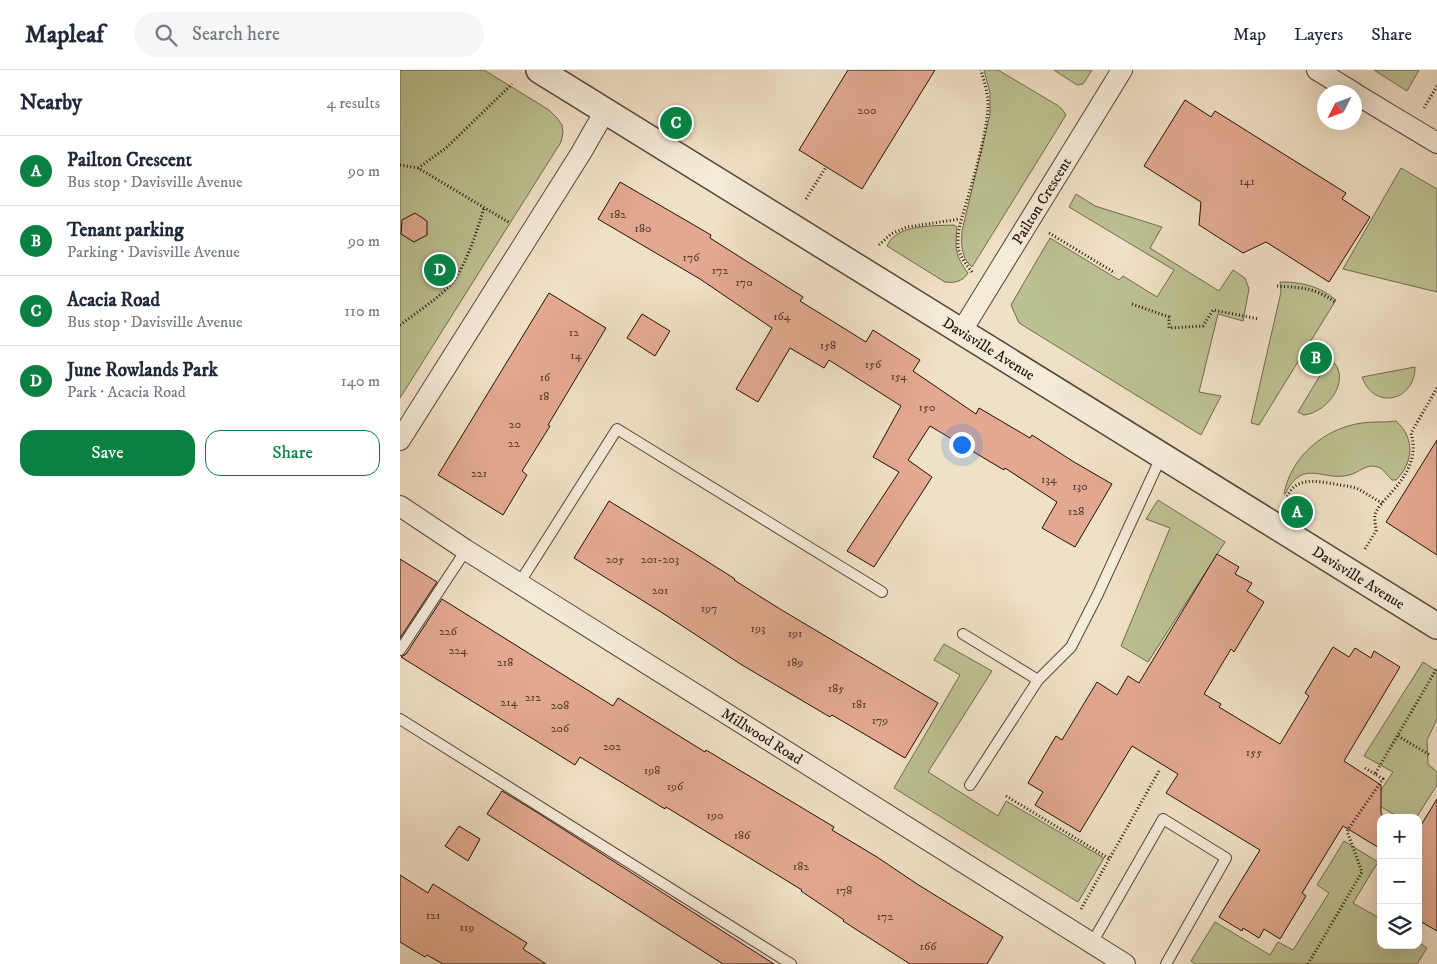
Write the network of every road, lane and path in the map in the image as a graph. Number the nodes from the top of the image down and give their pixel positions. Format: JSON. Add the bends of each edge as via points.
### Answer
{"nodes":[{"id":1,"x":539,"y":70,"type":"edge"},
{"id":2,"x":982,"y":70,"type":"edge"},
{"id":3,"x":1122,"y":70,"type":"edge"},
{"id":4,"x":1317,"y":70,"type":"edge"},
{"id":5,"x":512,"y":84,"type":"dead end"},
{"id":6,"x":1341,"y":85,"type":"edge"},
{"id":7,"x":1437,"y":86,"type":"edge"},
{"id":8,"x":1362,"y":98,"type":"edge"},
{"id":9,"x":1423,"y":108,"type":"dead end"},
{"id":10,"x":605,"y":111,"type":"junction"},
{"id":11,"x":1437,"y":143,"type":"edge"},
{"id":12,"x":401,"y":164,"type":"edge"},
{"id":13,"x":826,"y":167,"type":"dead end"},
{"id":14,"x":418,"y":168,"type":"junction"},
{"id":15,"x":400,"y":169,"type":"edge"},
{"id":16,"x":806,"y":199,"type":"dead end"},
{"id":17,"x":484,"y":208,"type":"junction"},
{"id":18,"x":960,"y":219,"type":"junction"},
{"id":19,"x":513,"y":224,"type":"dead end"},
{"id":20,"x":1048,"y":232,"type":"dead end"},
{"id":21,"x":878,"y":245,"type":"dead end"},
{"id":22,"x":972,"y":273,"type":"dead end"},
{"id":23,"x":1115,"y":273,"type":"dead end"},
{"id":24,"x":1277,"y":286,"type":"dead end"},
{"id":25,"x":1335,"y":302,"type":"dead end"},
{"id":26,"x":1132,"y":304,"type":"dead end"},
{"id":27,"x":1259,"y":319,"type":"dead end"},
{"id":28,"x":400,"y":324,"type":"edge"},
{"id":29,"x":961,"y":332,"type":"junction"},
{"id":30,"x":1437,"y":388,"type":"edge"},
{"id":31,"x":400,"y":440,"type":"edge"},
{"id":32,"x":1162,"y":455,"type":"junction"},
{"id":33,"x":1286,"y":500,"type":"dead end"},
{"id":34,"x":1382,"y":503,"type":"junction"},
{"id":35,"x":400,"y":506,"type":"edge"},
{"id":36,"x":1365,"y":549,"type":"dead end"},
{"id":37,"x":466,"y":550,"type":"junction"},
{"id":38,"x":520,"y":582,"type":"junction"},
{"id":39,"x":882,"y":592,"type":"dead end"},
{"id":40,"x":1437,"y":626,"type":"edge"},
{"id":41,"x":963,"y":634,"type":"dead end"},
{"id":42,"x":400,"y":650,"type":"edge"},
{"id":43,"x":1437,"y":668,"type":"edge"},
{"id":44,"x":1038,"y":680,"type":"junction"},
{"id":45,"x":400,"y":719,"type":"edge"},
{"id":46,"x":1398,"y":736,"type":"junction"},
{"id":47,"x":1430,"y":755,"type":"dead end"},
{"id":48,"x":1365,"y":768,"type":"dead end"},
{"id":49,"x":1159,"y":771,"type":"dead end"},
{"id":50,"x":1375,"y":774,"type":"junction"},
{"id":51,"x":970,"y":785,"type":"dead end"},
{"id":52,"x":1006,"y":796,"type":"dead end"},
{"id":53,"x":1110,"y":859,"type":"junction"},
{"id":54,"x":1081,"y":909,"type":"dead end"},
{"id":55,"x":1092,"y":943,"type":"junction"},
{"id":56,"x":791,"y":964,"type":"edge"},
{"id":57,"x":1125,"y":964,"type":"edge"},
{"id":58,"x":1166,"y":964,"type":"edge"},
{"id":59,"x":1308,"y":964,"type":"edge"}],
"edges":[{"from":1,"to":10,"type":"street","name":"Davisville Avenue"},
{"from":2,"to":18,"type":"path","via":[[988,110],[966,206]]},
{"from":3,"to":29,"type":"street","name":"Pailton Crescent"},
{"from":4,"to":6,"type":"street"},
{"from":5,"to":14,"type":"path","via":[[446,148]]},
{"from":7,"to":9,"type":"path"},
{"from":8,"to":11,"type":"street"},
{"from":10,"to":29,"type":"street","name":"Davisville Avenue"},
{"from":10,"to":31,"type":"street"},
{"from":12,"to":14,"type":"path"},
{"from":12,"to":15,"type":"path"},
{"from":13,"to":16,"type":"path"},
{"from":14,"to":17,"type":"path"},
{"from":17,"to":19,"type":"path"},
{"from":17,"to":28,"type":"path","via":[[472,246],[453,282]]},
{"from":18,"to":21,"type":"path","via":[[907,227]]},
{"from":18,"to":22,"type":"path","via":[[958,245]]},
{"from":20,"to":23,"type":"path"},
{"from":24,"to":25,"type":"path","via":[[1320,292]]},
{"from":26,"to":27,"type":"path","via":[[1168,317],[1169,328],[1203,326],[1213,310]]},
{"from":29,"to":32,"type":"street","name":"Davisville Avenue"},
{"from":30,"to":34,"type":"path","via":[[1411,433],[1415,446],[1403,480]]},
{"from":32,"to":40,"type":"street","name":"Davisville Avenue"},
{"from":32,"to":44,"type":"lane","via":[[1071,647]]},
{"from":33,"to":34,"type":"path","via":[[1296,485],[1320,481],[1357,488]]},
{"from":34,"to":36,"type":"path","via":[[1374,517],[1376,531]]},
{"from":35,"to":37,"type":"street","name":"Millwood Road"},
{"from":37,"to":38,"type":"street","name":"Millwood Road"},
{"from":37,"to":42,"type":"lane"},
{"from":38,"to":39,"type":"lane","via":[[617,430]]},
{"from":38,"to":55,"type":"street","name":"Millwood Road"},
{"from":41,"to":44,"type":"lane"},
{"from":43,"to":46,"type":"path"},
{"from":44,"to":51,"type":"lane"},
{"from":45,"to":56,"type":"lane"},
{"from":46,"to":47,"type":"path"},
{"from":46,"to":50,"type":"path"},
{"from":48,"to":50,"type":"path"},
{"from":49,"to":53,"type":"path"},
{"from":50,"to":59,"type":"path","via":[[1384,779],[1347,831],[1362,872]]},
{"from":52,"to":53,"type":"path"},
{"from":53,"to":54,"type":"path"},
{"from":55,"to":57,"type":"street","name":"Millwood Road"},
{"from":55,"to":58,"type":"lane","via":[[1163,819],[1226,858]]}]}
